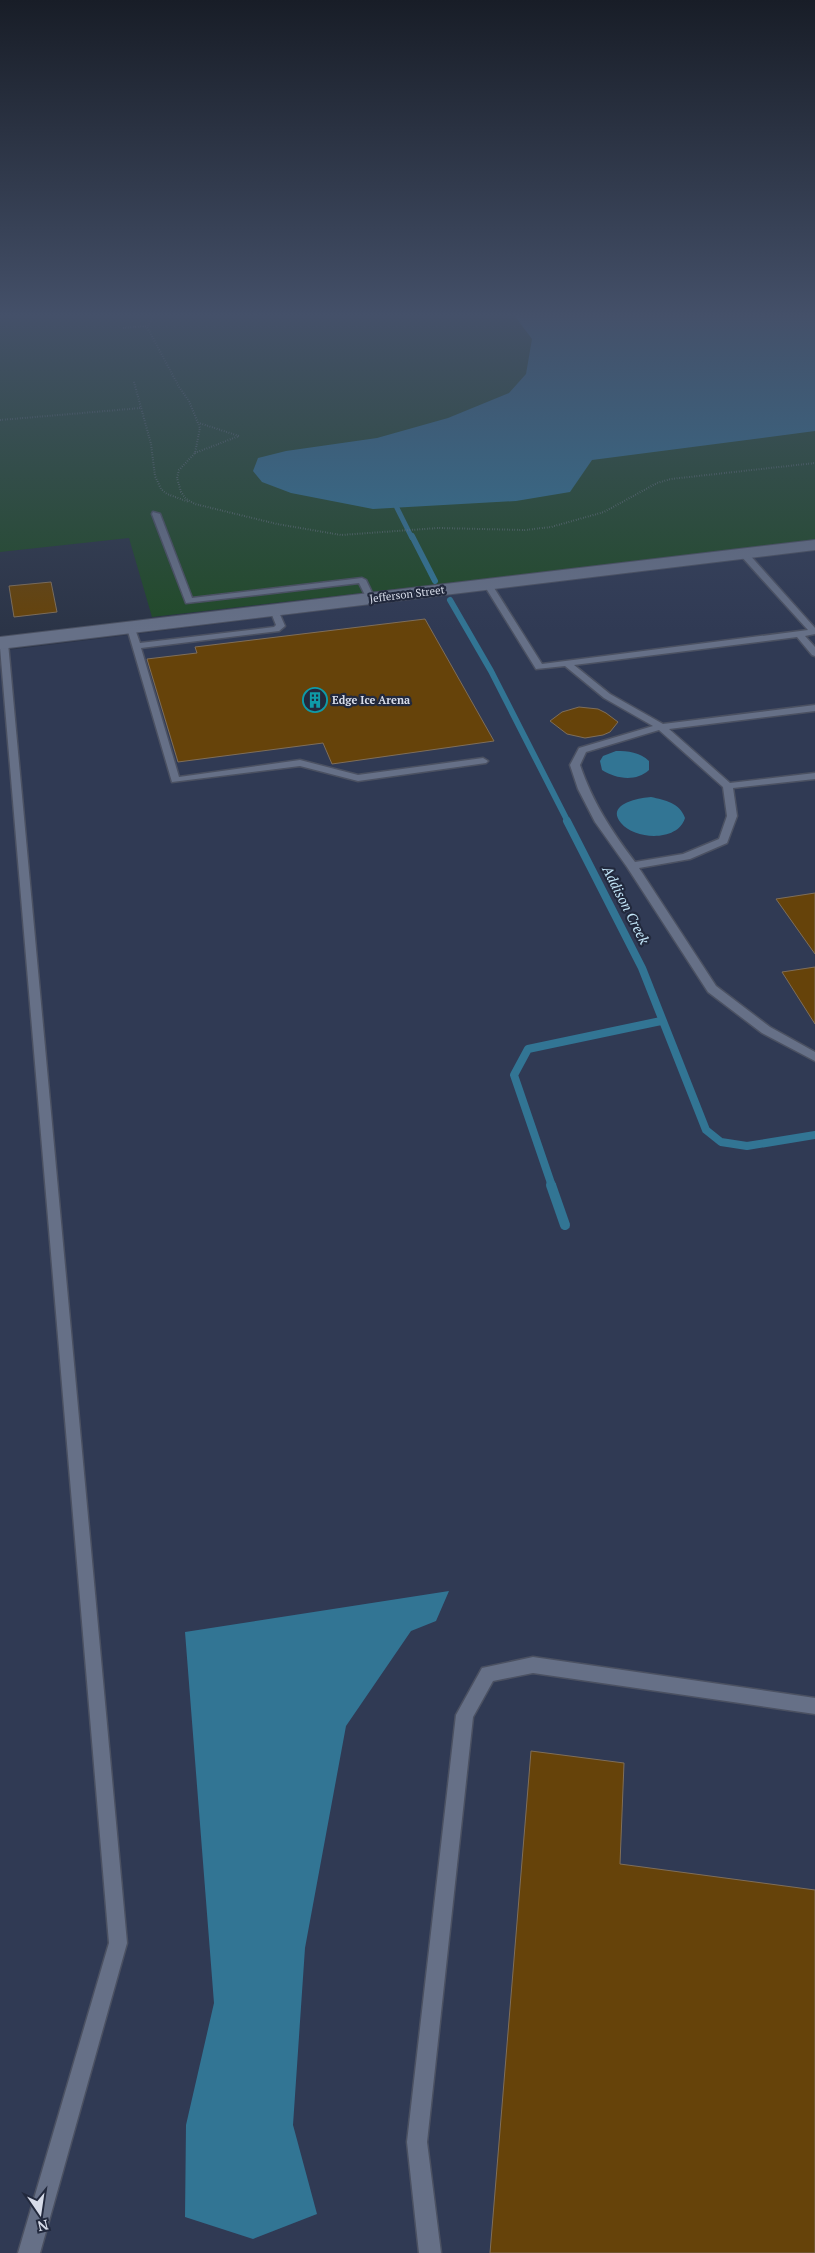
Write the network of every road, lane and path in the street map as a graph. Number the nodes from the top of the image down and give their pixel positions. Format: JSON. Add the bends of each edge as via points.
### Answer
{"nodes":[{"id":1,"x":145,"y":420,"type":"edge"},
{"id":2,"x":197,"y":420,"type":"edge"},
{"id":3,"x":198,"y":423,"type":"junction"},
{"id":4,"x":195,"y":453,"type":"junction"},
{"id":5,"x":815,"y":462,"type":"edge"},
{"id":6,"x":194,"y":504,"type":"junction"},
{"id":7,"x":156,"y":514,"type":"dead end"},
{"id":8,"x":815,"y":546,"type":"edge"},
{"id":9,"x":744,"y":554,"type":"junction"},
{"id":10,"x":488,"y":585,"type":"junction"},
{"id":11,"x":372,"y":599,"type":"junction"},
{"id":12,"x":274,"y":610,"type":"junction"},
{"id":13,"x":131,"y":628,"type":"junction"},
{"id":14,"x":799,"y":634,"type":"junction"},
{"id":15,"x":2,"y":643,"type":"edge"},
{"id":16,"x":137,"y":646,"type":"junction"},
{"id":17,"x":815,"y":653,"type":"edge"},
{"id":18,"x":566,"y":664,"type":"junction"},
{"id":19,"x":815,"y":708,"type":"edge"},
{"id":20,"x":661,"y":728,"type":"junction"},
{"id":21,"x":483,"y":761,"type":"dead end"},
{"id":22,"x":815,"y":776,"type":"edge"},
{"id":23,"x":728,"y":786,"type":"junction"},
{"id":24,"x":632,"y":866,"type":"junction"},
{"id":25,"x":815,"y":1057,"type":"edge"},
{"id":26,"x":815,"y":1706,"type":"edge"},
{"id":27,"x":29,"y":2253,"type":"edge"},
{"id":28,"x":430,"y":2253,"type":"edge"}],
"edges":[{"from":1,"to":6,"type":"path","via":[[152,444],[155,476],[161,489]]},
{"from":2,"to":3,"type":"path"},
{"from":3,"to":4,"type":"path"},
{"from":3,"to":4,"type":"path","via":[[239,436]]},
{"from":4,"to":6,"type":"path","via":[[179,470],[177,478],[181,492]]},
{"from":5,"to":6,"type":"path","via":[[672,479],[657,483],[604,512],[552,527],[524,530],[438,528],[356,536],[322,533]]},
{"from":7,"to":11,"type":"lane","via":[[189,601],[362,580]]},
{"from":8,"to":9,"type":"street","name":"Jefferson Street"},
{"from":9,"to":10,"type":"street","name":"Jefferson Street"},
{"from":9,"to":14,"type":"lane","via":[[814,632]]},
{"from":10,"to":11,"type":"street","name":"Jefferson Street"},
{"from":10,"to":18,"type":"lane","via":[[539,667]]},
{"from":11,"to":12,"type":"street","name":"Jefferson Street"},
{"from":12,"to":13,"type":"street","name":"Jefferson Street"},
{"from":12,"to":16,"type":"lane","via":[[281,626],[276,629]]},
{"from":13,"to":15,"type":"street","name":"Jefferson Street"},
{"from":13,"to":16,"type":"lane"},
{"from":14,"to":17,"type":"lane"},
{"from":14,"to":18,"type":"lane"},
{"from":15,"to":27,"type":"lane","via":[[118,1943]]},
{"from":16,"to":21,"type":"lane","via":[[175,780],[300,763],[358,778]]},
{"from":18,"to":20,"type":"lane","via":[[607,696]]},
{"from":19,"to":20,"type":"lane"},
{"from":20,"to":23,"type":"lane"},
{"from":20,"to":24,"type":"lane","via":[[582,750],[575,766],[582,789],[600,822]]},
{"from":22,"to":23,"type":"lane"},
{"from":23,"to":24,"type":"lane","via":[[732,816],[724,841],[686,857]]},
{"from":24,"to":25,"type":"lane","via":[[712,988],[766,1030]]},
{"from":26,"to":28,"type":"lane","via":[[533,1665],[488,1674],[465,1715],[417,2142]]}]}
